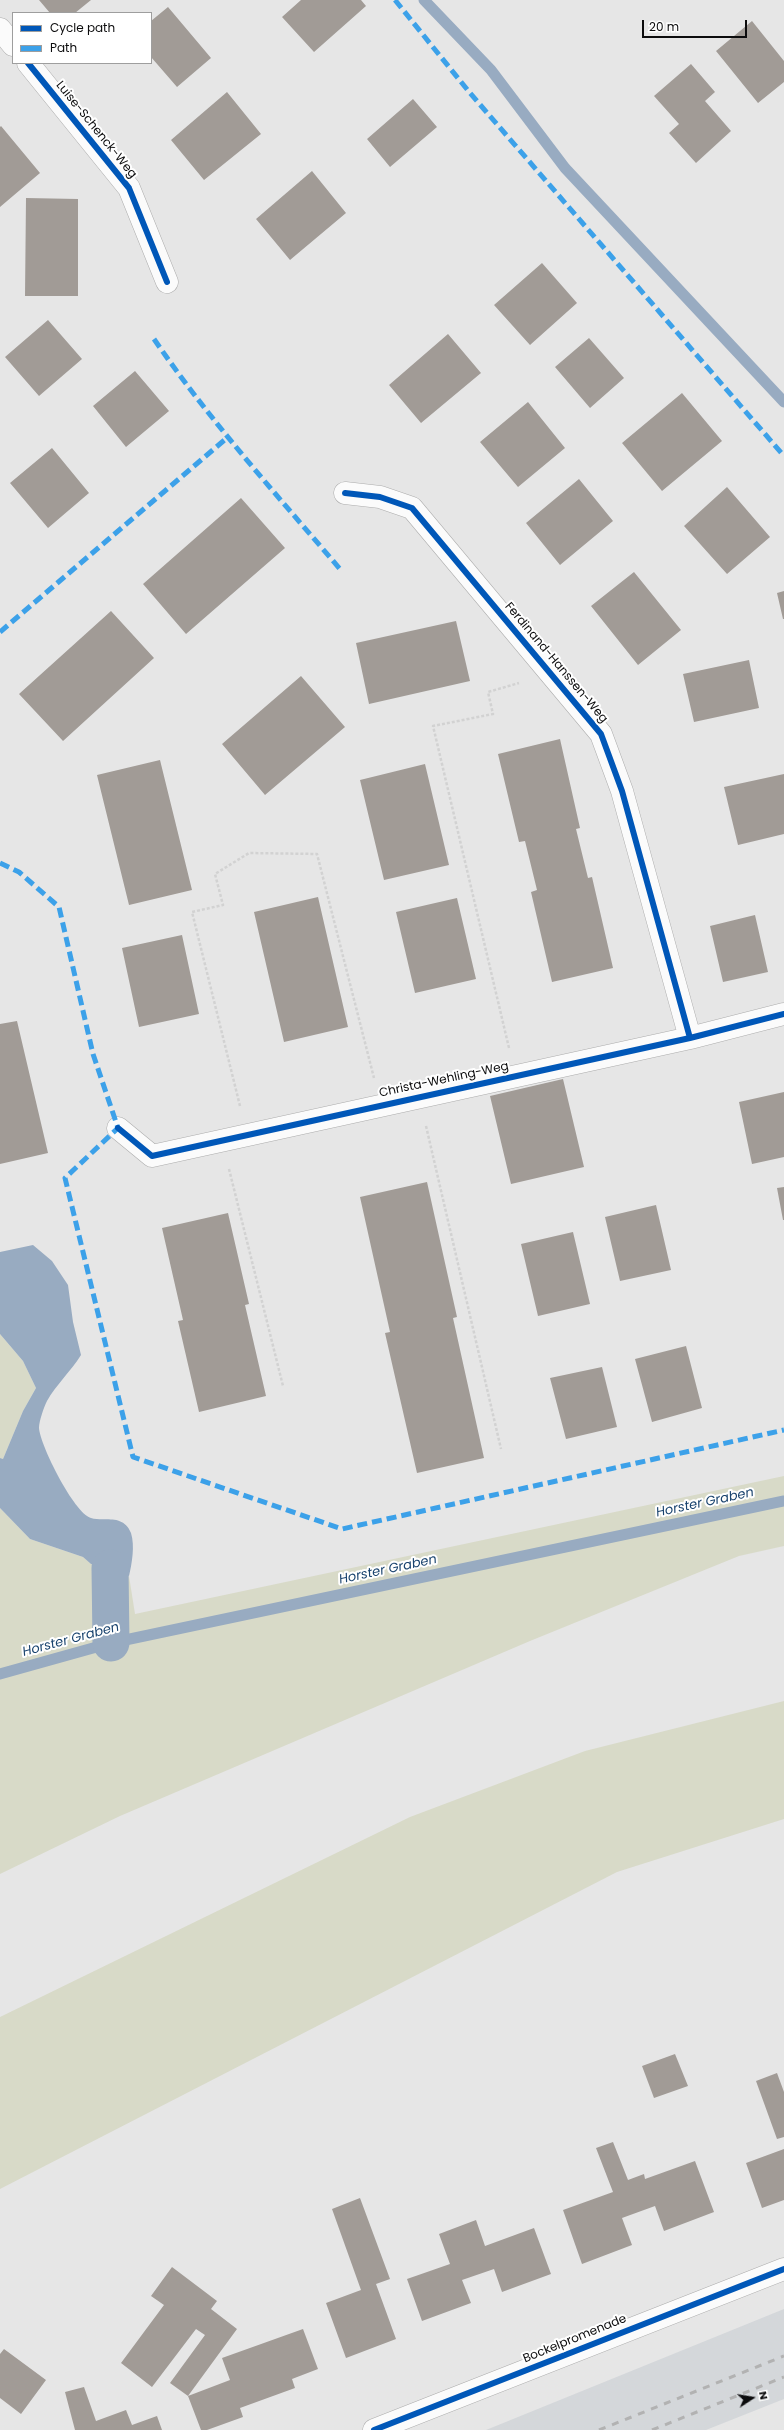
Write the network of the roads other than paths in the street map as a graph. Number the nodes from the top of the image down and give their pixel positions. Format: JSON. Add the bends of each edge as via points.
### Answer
{"nodes":[{"id":1,"x":0,"y":29,"type":"edge"},
{"id":2,"x":12,"y":44,"type":"edge"},
{"id":3,"x":29,"y":64,"type":"edge"},
{"id":4,"x":167,"y":282,"type":"dead end"},
{"id":5,"x":345,"y":493,"type":"dead end"},
{"id":6,"x":784,"y":1014,"type":"edge"},
{"id":7,"x":690,"y":1038,"type":"junction"},
{"id":8,"x":118,"y":1128,"type":"dead end"},
{"id":9,"x":784,"y":2268,"type":"edge"},
{"id":10,"x":374,"y":2430,"type":"edge"}],
"edges":[{"from":1,"to":2,"type":"street"},
{"from":3,"to":4,"type":"street","name":"Luise-Schenck-Weg","via":[[129,188]]},
{"from":5,"to":7,"type":"street","name":"Ferdinand-Hanssen-Weg","via":[[380,498],[412,508],[601,734],[622,791]]},
{"from":6,"to":7,"type":"street","name":"Christa-Wehling-Weg"},
{"from":7,"to":8,"type":"street","name":"Christa-Wehling-Weg","via":[[152,1156]]},
{"from":9,"to":10,"type":"street","name":"Bockelpromenade"}]}
